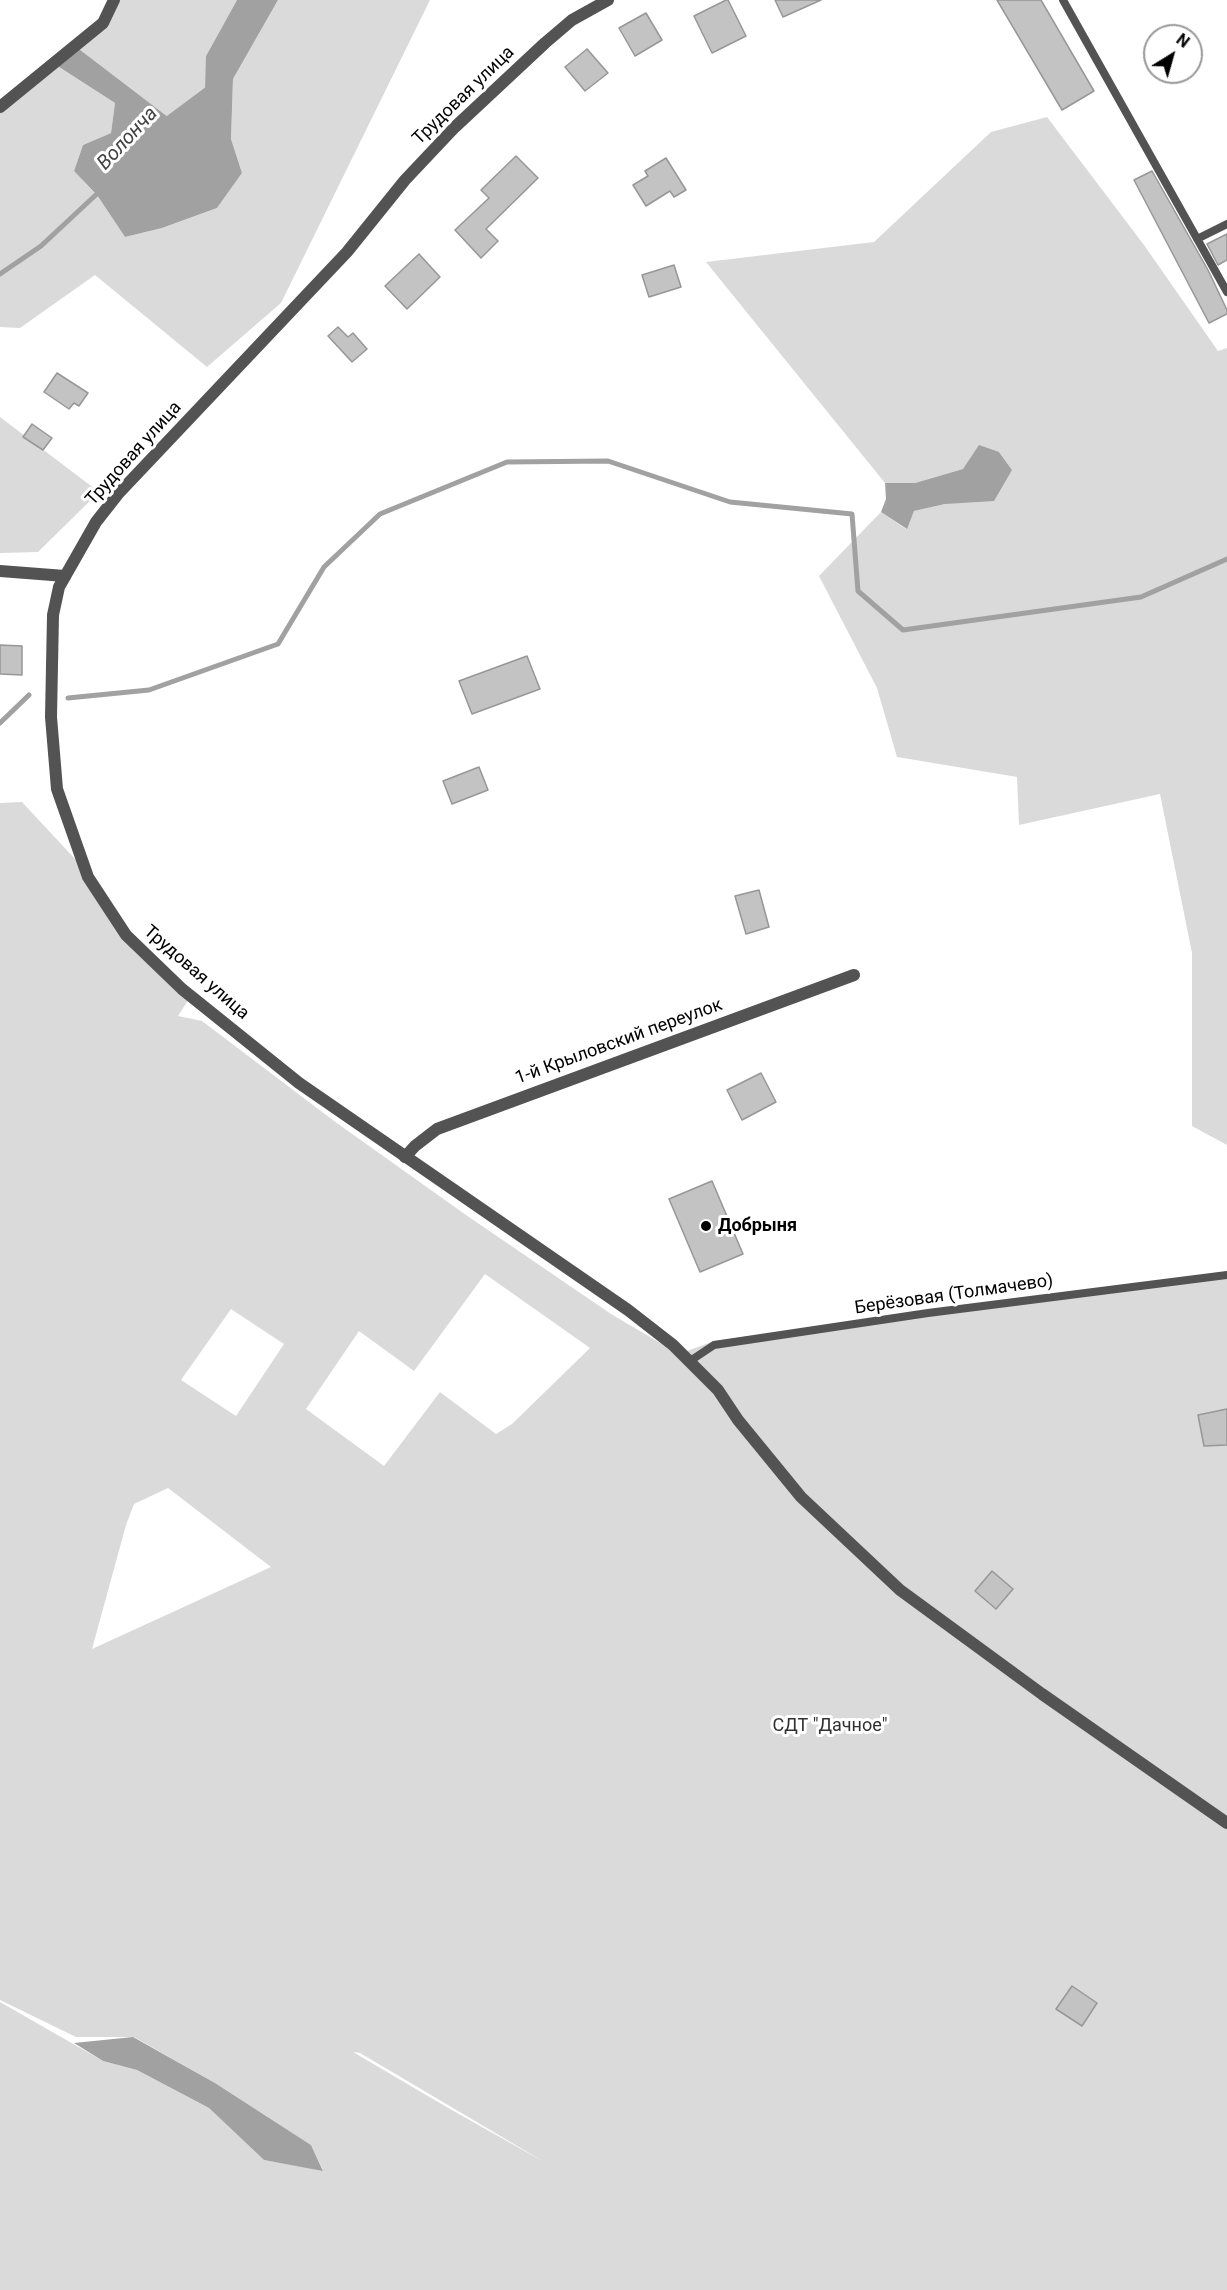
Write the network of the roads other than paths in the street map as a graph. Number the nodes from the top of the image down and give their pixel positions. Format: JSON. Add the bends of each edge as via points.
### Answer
{"nodes":[{"id":1,"x":114,"y":0,"type":"edge"},
{"id":2,"x":608,"y":0,"type":"edge"},
{"id":3,"x":1064,"y":0,"type":"edge"},
{"id":4,"x":0,"y":107,"type":"edge"},
{"id":5,"x":1227,"y":224,"type":"edge"},
{"id":6,"x":1197,"y":238,"type":"junction"},
{"id":7,"x":1227,"y":271,"type":"edge"},
{"id":8,"x":1218,"y":276,"type":"junction"},
{"id":9,"x":1227,"y":292,"type":"edge"},
{"id":10,"x":0,"y":571,"type":"edge"},
{"id":11,"x":65,"y":576,"type":"junction"},
{"id":12,"x":854,"y":975,"type":"dead end"},
{"id":13,"x":405,"y":1157,"type":"junction"},
{"id":14,"x":1227,"y":1275,"type":"edge"},
{"id":15,"x":690,"y":1361,"type":"junction"},
{"id":16,"x":1227,"y":1823,"type":"edge"}],
"edges":[{"from":1,"to":4,"type":"street","via":[[103,23]]},
{"from":2,"to":11,"type":"street","name":"Трудовая улица","via":[[572,20],[545,43],[412,172],[347,252],[118,494],[96,522]]},
{"from":3,"to":6,"type":"lane"},
{"from":5,"to":6,"type":"lane"},
{"from":6,"to":8,"type":"lane"},
{"from":7,"to":8,"type":"lane"},
{"from":8,"to":9,"type":"lane"},
{"from":10,"to":11,"type":"street"},
{"from":11,"to":13,"type":"street","name":"Трудовая улица","via":[[53,615],[51,717],[57,789],[88,877],[126,935],[182,989],[299,1083]]},
{"from":12,"to":13,"type":"street","name":"1-й Крыловский переулок","via":[[437,1129]]},
{"from":13,"to":15,"type":"street","name":"Трудовая улица","via":[[636,1316]]},
{"from":14,"to":15,"type":"lane","name":"Берёзовая (Толмачево)","via":[[714,1345]]},
{"from":15,"to":16,"type":"street","name":"Трудовая улица","via":[[718,1390],[801,1497],[900,1590]]}]}
